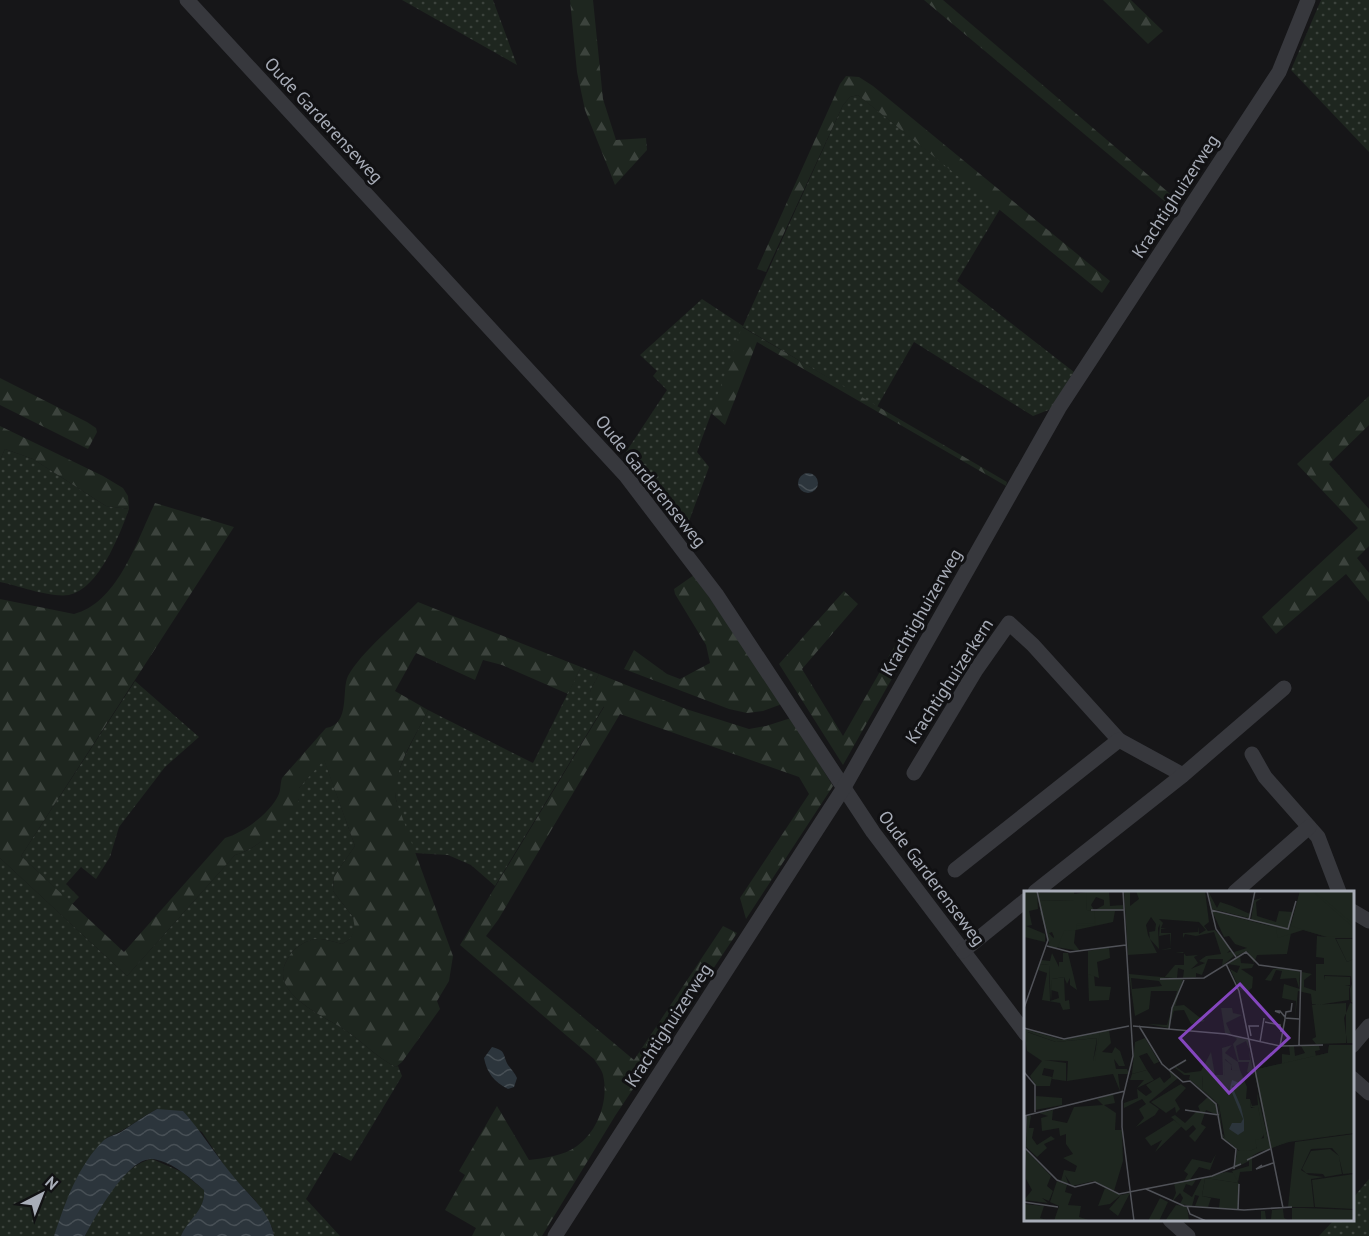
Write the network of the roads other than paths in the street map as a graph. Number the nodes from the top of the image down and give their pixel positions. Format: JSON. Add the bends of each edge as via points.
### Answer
{"nodes":[{"id":1,"x":187,"y":0,"type":"edge"},
{"id":2,"x":1308,"y":0,"type":"edge"},
{"id":3,"x":1284,"y":688,"type":"dead end"},
{"id":4,"x":1119,"y":740,"type":"junction"},
{"id":5,"x":1252,"y":754,"type":"dead end"},
{"id":6,"x":914,"y":773,"type":"dead end"},
{"id":7,"x":1183,"y":775,"type":"junction"},
{"id":8,"x":843,"y":789,"type":"junction"},
{"id":9,"x":1309,"y":827,"type":"junction"},
{"id":10,"x":955,"y":870,"type":"dead end"},
{"id":11,"x":1036,"y":891,"type":"edge"},
{"id":12,"x":1236,"y":891,"type":"edge"},
{"id":13,"x":1339,"y":891,"type":"edge"},
{"id":14,"x":1024,"y":902,"type":"edge"},
{"id":15,"x":1354,"y":912,"type":"edge"},
{"id":16,"x":1369,"y":921,"type":"edge"},
{"id":17,"x":963,"y":951,"type":"junction"},
{"id":18,"x":1369,"y":1026,"type":"edge"},
{"id":19,"x":1024,"y":1031,"type":"edge"},
{"id":20,"x":1354,"y":1045,"type":"edge"},
{"id":21,"x":1354,"y":1079,"type":"edge"},
{"id":22,"x":1369,"y":1093,"type":"edge"},
{"id":23,"x":1173,"y":1221,"type":"edge"},
{"id":24,"x":555,"y":1236,"type":"edge"},
{"id":25,"x":1188,"y":1236,"type":"edge"}],
"edges":[{"from":1,"to":8,"type":"street","name":"Oude Garderenseweg","via":[[626,476],[716,594]]},
{"from":2,"to":8,"type":"street","name":"Krachtighuizerweg","via":[[1279,72],[1059,408]]},
{"from":3,"to":7,"type":"street"},
{"from":4,"to":6,"type":"street","name":"Krachtighuizerkern","via":[[1009,623]]},
{"from":4,"to":7,"type":"street","name":"Krachtighuizerkern"},
{"from":4,"to":10,"type":"street"},
{"from":5,"to":9,"type":"street","via":[[1265,777]]},
{"from":7,"to":11,"type":"street"},
{"from":8,"to":17,"type":"street","name":"Oude Garderenseweg"},
{"from":8,"to":24,"type":"street","name":"Krachtighuizerweg"},
{"from":9,"to":12,"type":"street"},
{"from":9,"to":13,"type":"street","via":[[1318,837]]},
{"from":14,"to":17,"type":"street"},
{"from":15,"to":16,"type":"street"},
{"from":17,"to":19,"type":"street","name":"Oude Garderenseweg"},
{"from":18,"to":20,"type":"street"},
{"from":21,"to":22,"type":"street"},
{"from":23,"to":25,"type":"street"}]}
